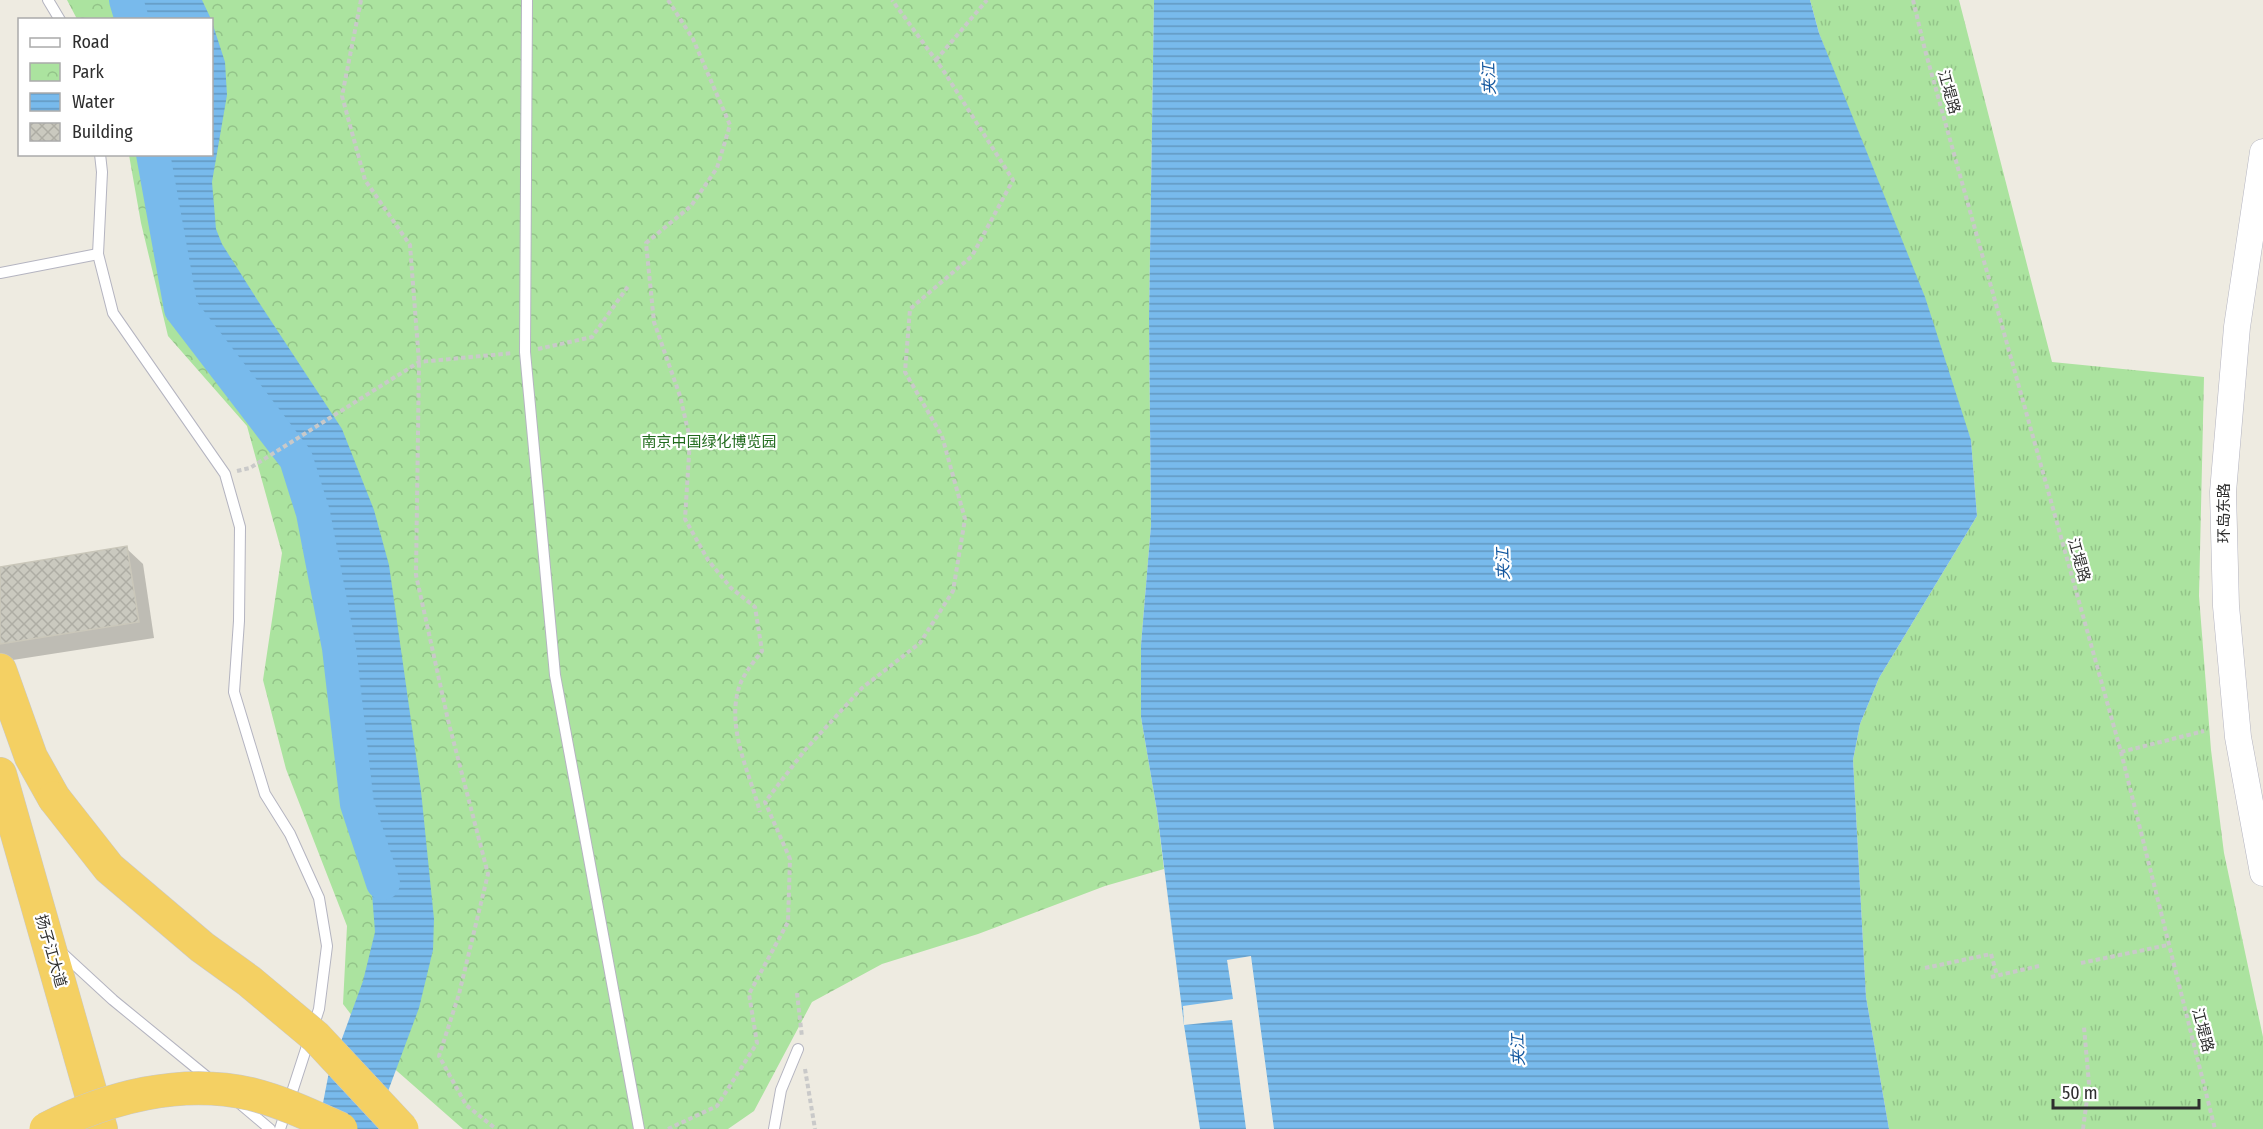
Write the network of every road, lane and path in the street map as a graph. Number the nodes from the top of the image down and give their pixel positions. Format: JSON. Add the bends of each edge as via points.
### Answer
{"nodes":[{"id":1,"x":48,"y":0,"type":"edge"},
{"id":2,"x":361,"y":0,"type":"edge"},
{"id":3,"x":527,"y":0,"type":"edge"},
{"id":4,"x":668,"y":0,"type":"edge"},
{"id":5,"x":892,"y":0,"type":"edge"},
{"id":6,"x":987,"y":0,"type":"edge"},
{"id":7,"x":1913,"y":0,"type":"edge"},
{"id":8,"x":59,"y":18,"type":"edge"},
{"id":9,"x":936,"y":60,"type":"junction"},
{"id":10,"x":2263,"y":152,"type":"edge"},
{"id":11,"x":100,"y":156,"type":"edge"},
{"id":12,"x":98,"y":254,"type":"junction"},
{"id":13,"x":0,"y":273,"type":"edge"},
{"id":14,"x":629,"y":285,"type":"dead end"},
{"id":15,"x":525,"y":351,"type":"junction"},
{"id":16,"x":419,"y":362,"type":"junction"},
{"id":17,"x":250,"y":468,"type":"dead end"},
{"id":18,"x":0,"y":670,"type":"edge"},
{"id":19,"x":2204,"y":731,"type":"dead end"},
{"id":20,"x":2121,"y":752,"type":"junction"},
{"id":21,"x":0,"y":774,"type":"edge"},
{"id":22,"x":760,"y":812,"type":"dead end"},
{"id":23,"x":2263,"y":873,"type":"edge"},
{"id":24,"x":46,"y":936,"type":"junction"},
{"id":25,"x":2168,"y":945,"type":"junction"},
{"id":26,"x":2081,"y":963,"type":"dead end"},
{"id":27,"x":2039,"y":966,"type":"dead end"},
{"id":28,"x":1925,"y":968,"type":"dead end"},
{"id":29,"x":1997,"y":975,"type":"junction"},
{"id":30,"x":1991,"y":977,"type":"dead end"},
{"id":31,"x":2084,"y":1027,"type":"dead end"},
{"id":32,"x":798,"y":1049,"type":"dead end"},
{"id":33,"x":46,"y":1129,"type":"edge"},
{"id":34,"x":101,"y":1129,"type":"edge"},
{"id":35,"x":270,"y":1129,"type":"edge"},
{"id":36,"x":280,"y":1129,"type":"edge"},
{"id":37,"x":341,"y":1129,"type":"edge"},
{"id":38,"x":402,"y":1129,"type":"edge"},
{"id":39,"x":496,"y":1129,"type":"edge"},
{"id":40,"x":639,"y":1129,"type":"edge"},
{"id":41,"x":668,"y":1129,"type":"edge"},
{"id":42,"x":774,"y":1129,"type":"edge"},
{"id":43,"x":2083,"y":1129,"type":"edge"},
{"id":44,"x":2215,"y":1129,"type":"edge"}],
"edges":[{"from":1,"to":8,"type":"lane"},
{"from":2,"to":16,"type":"path","via":[[342,96],[364,180],[410,245]]},
{"from":3,"to":15,"type":"lane"},
{"from":4,"to":22,"type":"path","via":[[693,39],[730,125],[717,168],[691,206],[646,243],[648,276],[654,322],[680,396],[690,439],[685,519],[708,560],[731,588],[755,608],[762,651],[741,682],[735,713],[743,763]]},
{"from":5,"to":9,"type":"path"},
{"from":6,"to":9,"type":"path"},
{"from":7,"to":20,"type":"path","name":"江堤路"},
{"from":9,"to":41,"type":"path","via":[[1013,180],[972,256],[910,309],[905,372],[942,436],[965,519],[953,591],[920,643],[862,688],[765,802],[790,859],[789,922],[748,994],[758,1043],[717,1106]]},
{"from":10,"to":23,"type":"street","name":"环岛东路","via":[[2237,327],[2223,492],[2226,606],[2238,737]]},
{"from":11,"to":12,"type":"lane"},
{"from":12,"to":13,"type":"lane"},
{"from":12,"to":36,"type":"lane","via":[[113,313],[225,474],[240,527],[234,692],[265,794],[290,834],[319,898],[327,946],[320,1009]]},
{"from":14,"to":15,"type":"path","via":[[592,337]]},
{"from":15,"to":16,"type":"path"},
{"from":15,"to":40,"type":"lane","via":[[555,675]]},
{"from":16,"to":17,"type":"path"},
{"from":16,"to":39,"type":"path","via":[[416,575],[488,874],[459,994],[439,1056],[466,1106]]},
{"from":18,"to":38,"type":"highway","bridge":true,"via":[[31,757],[54,798],[109,868],[316,1037]]},
{"from":19,"to":20,"type":"path"},
{"from":20,"to":25,"type":"path","name":"江堤路"},
{"from":21,"to":24,"type":"highway","name":"扬子江大道"},
{"from":24,"to":34,"type":"highway","name":"扬子江大道"},
{"from":24,"to":35,"type":"lane","via":[[113,1000]]},
{"from":25,"to":26,"type":"path"},
{"from":25,"to":44,"type":"path","name":"江堤路"},
{"from":27,"to":29,"type":"path"},
{"from":28,"to":29,"type":"path","via":[[1991,954]]},
{"from":29,"to":30,"type":"path"},
{"from":31,"to":43,"type":"path","via":[[2089,1084]]},
{"from":32,"to":42,"type":"lane","via":[[781,1090]]},
{"from":33,"to":37,"type":"highway","bridge":true,"via":[[82,1111],[136,1096],[193,1087],[250,1094],[296,1108]]}]}
